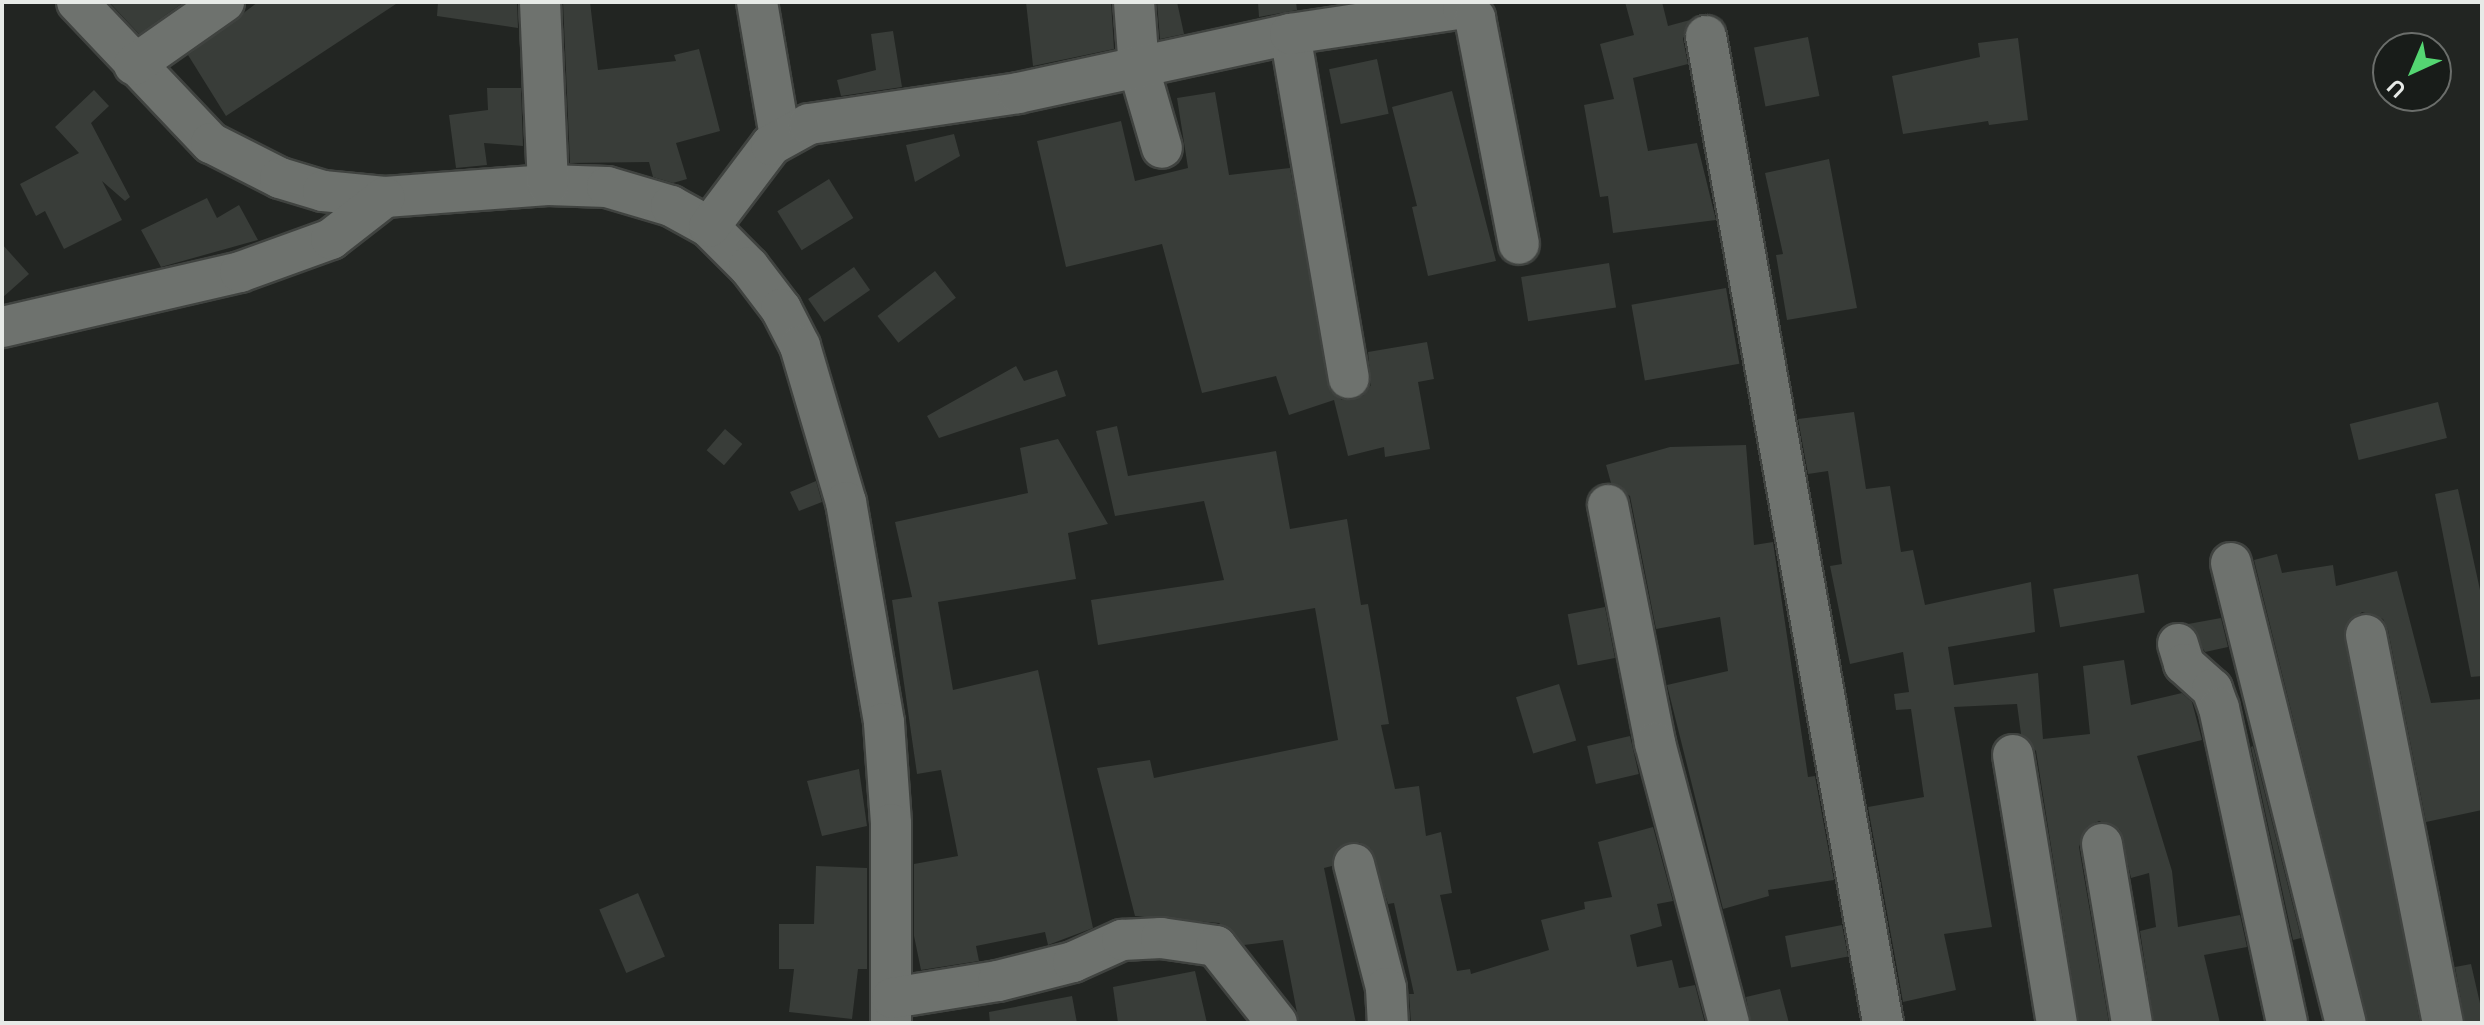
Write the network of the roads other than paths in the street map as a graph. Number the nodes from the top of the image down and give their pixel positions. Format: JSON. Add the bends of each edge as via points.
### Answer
{"nodes":[{"id":1,"x":77,"y":2,"type":"edge"},
{"id":2,"x":224,"y":2,"type":"edge"},
{"id":3,"x":540,"y":2,"type":"edge"},
{"id":4,"x":757,"y":2,"type":"edge"},
{"id":5,"x":1134,"y":2,"type":"edge"},
{"id":6,"x":1290,"y":34,"type":"junction"},
{"id":7,"x":1706,"y":36,"type":"dead end"},
{"id":8,"x":134,"y":65,"type":"junction"},
{"id":9,"x":1139,"y":69,"type":"junction"},
{"id":10,"x":780,"y":137,"type":"junction"},
{"id":11,"x":1162,"y":148,"type":"dead end"},
{"id":12,"x":548,"y":185,"type":"junction"},
{"id":13,"x":385,"y":197,"type":"junction"},
{"id":14,"x":709,"y":227,"type":"junction"},
{"id":15,"x":1519,"y":244,"type":"dead end"},
{"id":16,"x":2,"y":327,"type":"edge"},
{"id":17,"x":1349,"y":378,"type":"dead end"},
{"id":18,"x":1608,"y":505,"type":"dead end"},
{"id":19,"x":2231,"y":563,"type":"dead end"},
{"id":20,"x":2366,"y":635,"type":"dead end"},
{"id":21,"x":2178,"y":644,"type":"dead end"},
{"id":22,"x":2013,"y":755,"type":"dead end"},
{"id":23,"x":2102,"y":844,"type":"dead end"},
{"id":24,"x":1354,"y":864,"type":"dead end"},
{"id":25,"x":892,"y":1010,"type":"edge"},
{"id":26,"x":1277,"y":1023,"type":"edge"},
{"id":27,"x":1388,"y":1023,"type":"edge"},
{"id":28,"x":1729,"y":1023,"type":"edge"},
{"id":29,"x":1883,"y":1023,"type":"edge"},
{"id":30,"x":2057,"y":1023,"type":"edge"},
{"id":31,"x":2132,"y":1023,"type":"edge"},
{"id":32,"x":2287,"y":1023,"type":"edge"},
{"id":33,"x":2346,"y":1023,"type":"edge"},
{"id":34,"x":2443,"y":1023,"type":"edge"}],
"edges":[{"from":1,"to":8,"type":"street"},
{"from":2,"to":8,"type":"street"},
{"from":3,"to":12,"type":"street"},
{"from":4,"to":10,"type":"street"},
{"from":5,"to":9,"type":"street"},
{"from":6,"to":9,"type":"street"},
{"from":6,"to":15,"type":"street","via":[[1439,9],[1472,12]]},
{"from":6,"to":17,"type":"street"},
{"from":7,"to":29,"type":"street"},
{"from":8,"to":13,"type":"street","via":[[182,117],[243,163],[323,191]]},
{"from":9,"to":10,"type":"street","via":[[809,124]]},
{"from":9,"to":11,"type":"street"},
{"from":10,"to":14,"type":"street"},
{"from":12,"to":13,"type":"street"},
{"from":12,"to":14,"type":"street","via":[[631,192]]},
{"from":13,"to":16,"type":"street","via":[[331,239],[240,272]]},
{"from":14,"to":25,"type":"street","via":[[749,267],[781,309],[800,346],[846,502],[884,723],[891,824]]},
{"from":18,"to":28,"type":"street","via":[[1655,743]]},
{"from":19,"to":33,"type":"street"},
{"from":20,"to":34,"type":"street"},
{"from":21,"to":32,"type":"street","via":[[2184,664],[2212,689],[2219,708]]},
{"from":22,"to":30,"type":"street"},
{"from":23,"to":31,"type":"street"},
{"from":24,"to":27,"type":"street","via":[[1386,988]]},
{"from":25,"to":26,"type":"street","via":[[1073,962],[1122,940],[1161,938],[1216,946]]}]}
